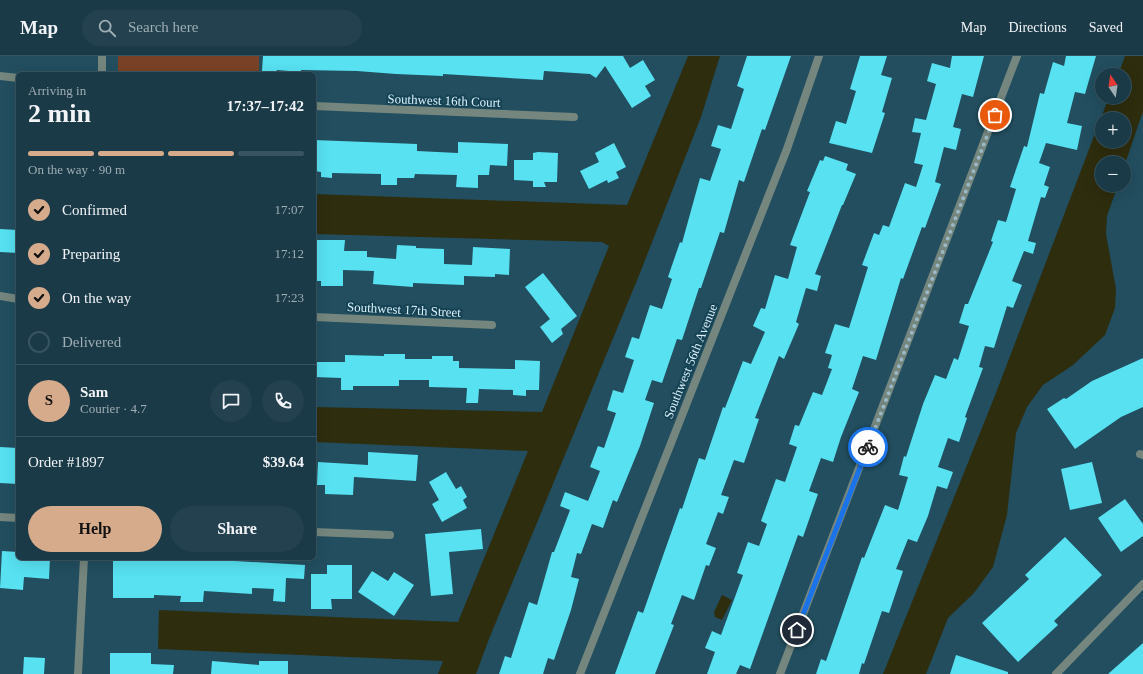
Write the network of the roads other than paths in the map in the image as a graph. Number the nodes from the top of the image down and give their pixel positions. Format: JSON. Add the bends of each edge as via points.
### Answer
{"nodes":[{"id":1,"x":102,"y":56,"type":"edge"},
{"id":2,"x":819,"y":56,"type":"edge"},
{"id":3,"x":1018,"y":56,"type":"edge"},
{"id":4,"x":102,"y":72,"type":"edge"},
{"id":5,"x":0,"y":76,"type":"edge"},
{"id":6,"x":16,"y":78,"type":"edge"},
{"id":7,"x":316,"y":106,"type":"edge"},
{"id":8,"x":574,"y":117,"type":"dead end"},
{"id":9,"x":0,"y":296,"type":"edge"},
{"id":10,"x":16,"y":299,"type":"edge"},
{"id":11,"x":316,"y":317,"type":"edge"},
{"id":12,"x":492,"y":325,"type":"dead end"},
{"id":13,"x":0,"y":518,"type":"edge"},
{"id":14,"x":16,"y":518,"type":"edge"},
{"id":15,"x":316,"y":532,"type":"edge"},
{"id":16,"x":390,"y":535,"type":"dead end"},
{"id":17,"x":84,"y":560,"type":"edge"},
{"id":18,"x":1143,"y":584,"type":"edge"},
{"id":19,"x":78,"y":674,"type":"edge"},
{"id":20,"x":580,"y":674,"type":"edge"},
{"id":21,"x":780,"y":674,"type":"edge"},
{"id":22,"x":1056,"y":674,"type":"edge"}],
"edges":[{"from":1,"to":4,"type":"street"},
{"from":2,"to":20,"type":"street","name":"Southwest 56th Avenue","via":[[787,149]]},
{"from":3,"to":21,"type":"street"},
{"from":5,"to":6,"type":"street"},
{"from":7,"to":8,"type":"street","name":"Southwest 16th Court"},
{"from":9,"to":10,"type":"street"},
{"from":11,"to":12,"type":"street","name":"Southwest 17th Street"},
{"from":13,"to":14,"type":"street"},
{"from":15,"to":16,"type":"street"},
{"from":17,"to":19,"type":"street"},
{"from":18,"to":22,"type":"street"}]}
